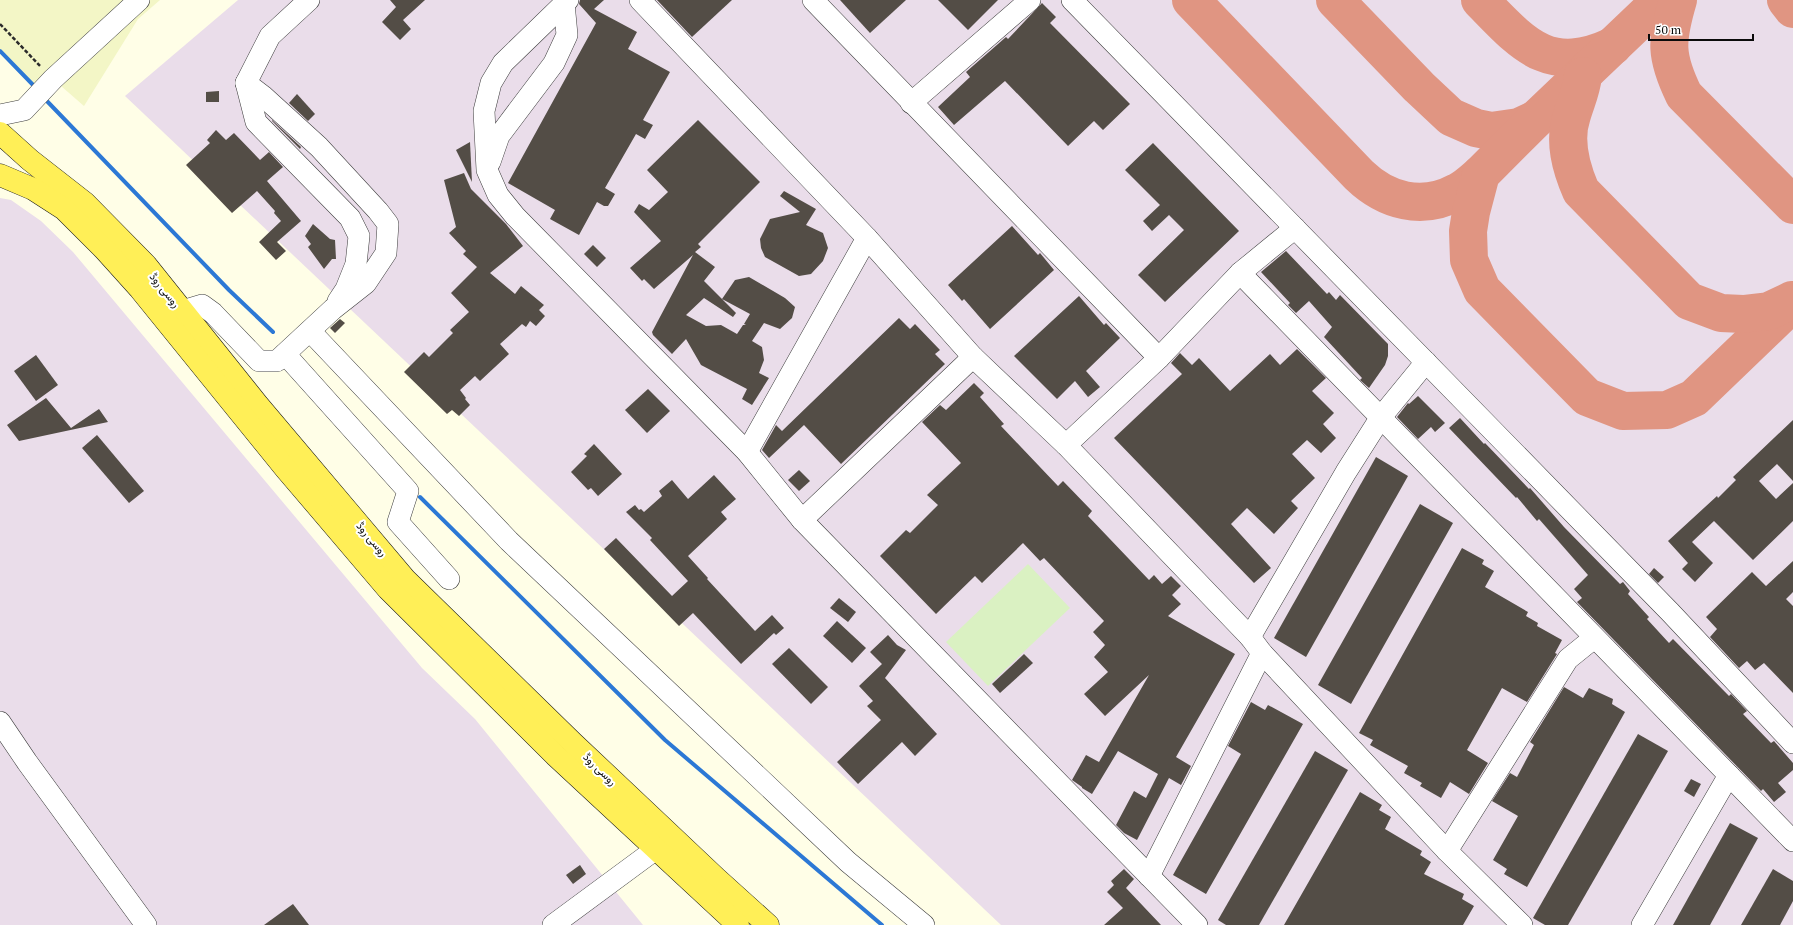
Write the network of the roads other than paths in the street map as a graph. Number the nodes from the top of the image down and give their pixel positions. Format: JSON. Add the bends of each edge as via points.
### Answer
{"nodes":[{"id":1,"x":139,"y":0,"type":"edge"},
{"id":2,"x":309,"y":0,"type":"edge"},
{"id":3,"x":640,"y":0,"type":"edge"},
{"id":4,"x":813,"y":0,"type":"edge"},
{"id":5,"x":1030,"y":0,"type":"edge"},
{"id":6,"x":1072,"y":0,"type":"edge"},
{"id":7,"x":566,"y":2,"type":"edge"},
{"id":8,"x":246,"y":83,"type":"junction"},
{"id":9,"x":911,"y":103,"type":"junction"},
{"id":10,"x":0,"y":115,"type":"edge"},
{"id":11,"x":0,"y":133,"type":"edge"},
{"id":12,"x":487,"y":170,"type":"junction"},
{"id":13,"x":0,"y":175,"type":"edge"},
{"id":14,"x":1295,"y":228,"type":"junction"},
{"id":15,"x":868,"y":238,"type":"junction"},
{"id":16,"x":1240,"y":273,"type":"junction"},
{"id":17,"x":332,"y":310,"type":"junction"},
{"id":18,"x":182,"y":311,"type":"junction"},
{"id":19,"x":310,"y":331,"type":"junction"},
{"id":20,"x":285,"y":354,"type":"junction"},
{"id":21,"x":973,"y":358,"type":"junction"},
{"id":22,"x":1159,"y":358,"type":"junction"},
{"id":23,"x":1426,"y":362,"type":"junction"},
{"id":24,"x":1381,"y":417,"type":"junction"},
{"id":25,"x":1066,"y":446,"type":"junction"},
{"id":26,"x":747,"y":452,"type":"junction"},
{"id":27,"x":802,"y":520,"type":"junction"},
{"id":28,"x":449,"y":579,"type":"dead end"},
{"id":29,"x":1594,"y":638,"type":"junction"},
{"id":30,"x":1256,"y":645,"type":"junction"},
{"id":31,"x":0,"y":722,"type":"edge"},
{"id":32,"x":1793,"y":743,"type":"edge"},
{"id":33,"x":1729,"y":775,"type":"junction"},
{"id":34,"x":1790,"y":830,"type":"edge"},
{"id":35,"x":656,"y":849,"type":"junction"},
{"id":36,"x":1447,"y":851,"type":"junction"},
{"id":37,"x":1149,"y":876,"type":"junction"},
{"id":38,"x":129,"y":902,"type":"junction"},
{"id":39,"x":132,"y":925,"type":"edge"},
{"id":40,"x":146,"y":925,"type":"edge"},
{"id":41,"x":552,"y":925,"type":"edge"},
{"id":42,"x":738,"y":925,"type":"edge"},
{"id":43,"x":768,"y":925,"type":"edge"},
{"id":44,"x":924,"y":925,"type":"edge"},
{"id":45,"x":1197,"y":925,"type":"edge"},
{"id":46,"x":1522,"y":925,"type":"edge"},
{"id":47,"x":1642,"y":925,"type":"edge"}],
"edges":[{"from":1,"to":10,"type":"street","via":[[53,79],[24,110]]},
{"from":2,"to":8,"type":"street","via":[[270,36]]},
{"from":3,"to":15,"type":"street"},
{"from":4,"to":9,"type":"street"},
{"from":5,"to":9,"type":"street"},
{"from":6,"to":14,"type":"street"},
{"from":7,"to":12,"type":"street","via":[[566,34],[554,63],[499,136]]},
{"from":7,"to":12,"type":"street","via":[[503,63],[491,83],[484,111]]},
{"from":8,"to":17,"type":"street","via":[[256,122],[350,218],[359,236],[356,264],[346,289]]},
{"from":8,"to":17,"type":"street","via":[[319,147],[388,224],[386,253],[366,283]]},
{"from":9,"to":22,"type":"street"},
{"from":11,"to":18,"type":"main road","name":"روسی روڈ","via":[[85,203],[146,265]]},
{"from":12,"to":26,"type":"street","via":[[498,195],[515,216]]},
{"from":13,"to":35,"type":"main road","name":"روسی روڈ","via":[[33,189],[64,209],[104,249],[388,589],[556,756]]},
{"from":14,"to":16,"type":"street"},
{"from":14,"to":23,"type":"street"},
{"from":15,"to":21,"type":"street"},
{"from":15,"to":26,"type":"street"},
{"from":16,"to":22,"type":"street"},
{"from":16,"to":24,"type":"street"},
{"from":17,"to":19,"type":"street"},
{"from":18,"to":20,"type":"street","via":[[202,305],[213,313],[259,361],[277,362]]},
{"from":18,"to":43,"type":"main road","name":"روسی روڈ","via":[[405,579],[585,754]]},
{"from":19,"to":20,"type":"street"},
{"from":19,"to":44,"type":"street","via":[[509,541],[848,862]]},
{"from":20,"to":28,"type":"street","via":[[408,491],[398,522]]},
{"from":21,"to":25,"type":"street"},
{"from":21,"to":27,"type":"street"},
{"from":22,"to":25,"type":"street"},
{"from":23,"to":24,"type":"street"},
{"from":23,"to":32,"type":"street","via":[[1670,612]]},
{"from":24,"to":29,"type":"street"},
{"from":24,"to":30,"type":"street","via":[[1346,472]]},
{"from":25,"to":30,"type":"street"},
{"from":26,"to":27,"type":"street"},
{"from":27,"to":37,"type":"street"},
{"from":29,"to":33,"type":"street"},
{"from":29,"to":36,"type":"street","via":[[1568,659]]},
{"from":30,"to":36,"type":"street"},
{"from":30,"to":37,"type":"street"},
{"from":31,"to":38,"type":"street"},
{"from":33,"to":34,"type":"street"},
{"from":33,"to":47,"type":"street"},
{"from":35,"to":41,"type":"street"},
{"from":35,"to":42,"type":"main road","name":"روسی روڈ"},
{"from":36,"to":46,"type":"street"},
{"from":37,"to":45,"type":"street"},
{"from":38,"to":39,"type":"street"},
{"from":38,"to":40,"type":"street"}]}
